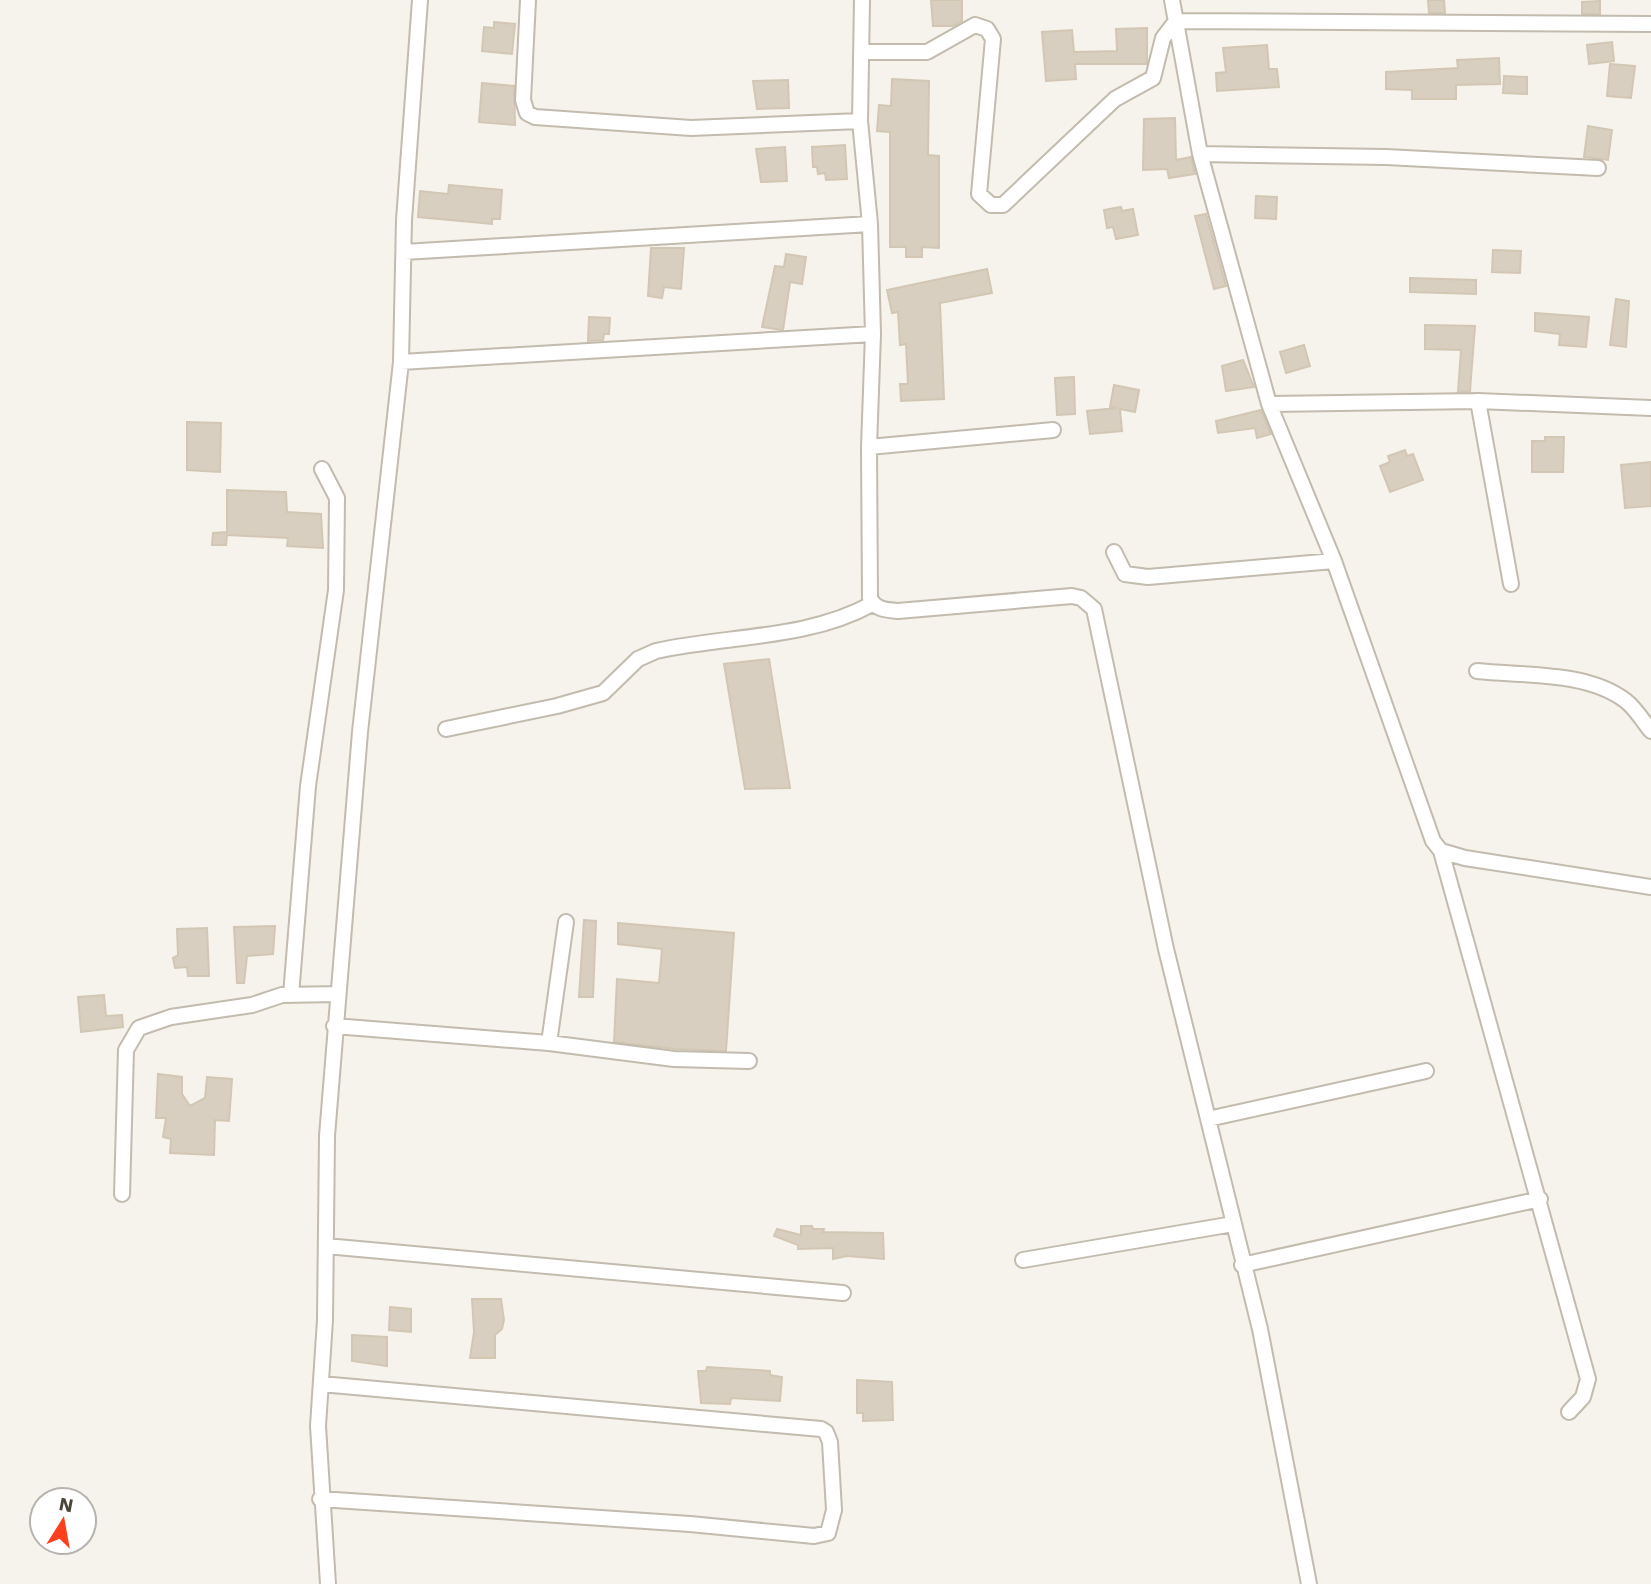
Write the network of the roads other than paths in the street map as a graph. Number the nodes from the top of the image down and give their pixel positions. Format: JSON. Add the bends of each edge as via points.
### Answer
{"nodes":[{"id":1,"x":420,"y":0,"type":"edge"},
{"id":2,"x":528,"y":0,"type":"edge"},
{"id":3,"x":862,"y":0,"type":"edge"},
{"id":4,"x":1172,"y":0,"type":"edge"},
{"id":5,"x":1176,"y":20,"type":"junction"},
{"id":6,"x":1651,"y":24,"type":"edge"},
{"id":7,"x":861,"y":52,"type":"junction"},
{"id":8,"x":860,"y":121,"type":"junction"},
{"id":9,"x":1200,"y":154,"type":"junction"},
{"id":10,"x":1598,"y":168,"type":"dead end"},
{"id":11,"x":870,"y":224,"type":"junction"},
{"id":12,"x":404,"y":251,"type":"junction"},
{"id":13,"x":873,"y":334,"type":"junction"},
{"id":14,"x":401,"y":362,"type":"junction"},
{"id":15,"x":1478,"y":401,"type":"junction"},
{"id":16,"x":1269,"y":404,"type":"junction"},
{"id":17,"x":1651,"y":408,"type":"edge"},
{"id":18,"x":1053,"y":430,"type":"dead end"},
{"id":19,"x":869,"y":447,"type":"junction"},
{"id":20,"x":322,"y":469,"type":"dead end"},
{"id":21,"x":1114,"y":552,"type":"dead end"},
{"id":22,"x":1334,"y":561,"type":"junction"},
{"id":23,"x":1511,"y":584,"type":"dead end"},
{"id":24,"x":873,"y":604,"type":"junction"},
{"id":25,"x":1477,"y":671,"type":"dead end"},
{"id":26,"x":446,"y":729,"type":"dead end"},
{"id":27,"x":1651,"y":731,"type":"edge"},
{"id":28,"x":1441,"y":851,"type":"junction"},
{"id":29,"x":1651,"y":887,"type":"edge"},
{"id":30,"x":566,"y":922,"type":"dead end"},
{"id":31,"x":338,"y":994,"type":"junction"},
{"id":32,"x":291,"y":995,"type":"junction"},
{"id":33,"x":334,"y":1026,"type":"junction"},
{"id":34,"x":549,"y":1043,"type":"junction"},
{"id":35,"x":749,"y":1061,"type":"dead end"},
{"id":36,"x":1426,"y":1071,"type":"dead end"},
{"id":37,"x":1208,"y":1119,"type":"junction"},
{"id":38,"x":122,"y":1194,"type":"dead end"},
{"id":39,"x":1540,"y":1199,"type":"junction"},
{"id":40,"x":1233,"y":1224,"type":"junction"},
{"id":41,"x":326,"y":1246,"type":"junction"},
{"id":42,"x":1023,"y":1260,"type":"dead end"},
{"id":43,"x":1242,"y":1265,"type":"junction"},
{"id":44,"x":843,"y":1293,"type":"dead end"},
{"id":45,"x":321,"y":1384,"type":"junction"},
{"id":46,"x":1569,"y":1412,"type":"dead end"},
{"id":47,"x":320,"y":1499,"type":"junction"},
{"id":48,"x":328,"y":1584,"type":"edge"},
{"id":49,"x":1309,"y":1584,"type":"edge"}],
"edges":[{"from":1,"to":12,"type":"street"},
{"from":2,"to":8,"type":"street","via":[[523,100],[527,113],[535,117],[691,128]]},
{"from":3,"to":7,"type":"street"},
{"from":4,"to":5,"type":"street"},
{"from":5,"to":6,"type":"street"},
{"from":5,"to":7,"type":"street","via":[[1163,38],[1153,78],[1115,99],[1003,205],[990,205],[979,194],[993,39],[987,29],[966,28],[927,52]]},
{"from":5,"to":9,"type":"street"},
{"from":7,"to":8,"type":"street"},
{"from":8,"to":11,"type":"street"},
{"from":9,"to":10,"type":"street","via":[[1386,157]]},
{"from":9,"to":16,"type":"street"},
{"from":11,"to":12,"type":"street"},
{"from":11,"to":13,"type":"street"},
{"from":12,"to":14,"type":"street"},
{"from":13,"to":14,"type":"street"},
{"from":13,"to":19,"type":"street"},
{"from":14,"to":31,"type":"street","via":[[369,643]]},
{"from":15,"to":16,"type":"street"},
{"from":15,"to":17,"type":"street"},
{"from":15,"to":23,"type":"street"},
{"from":16,"to":22,"type":"street"},
{"from":18,"to":19,"type":"street"},
{"from":19,"to":24,"type":"street","via":[[869,593]]},
{"from":20,"to":32,"type":"street","via":[[337,498],[336,590],[308,786]]},
{"from":21,"to":22,"type":"street","via":[[1125,574],[1148,577]]},
{"from":22,"to":28,"type":"street","via":[[1422,816]]},
{"from":24,"to":26,"type":"street","via":[[783,633],[656,651],[638,659],[603,693]]},
{"from":24,"to":37,"type":"street","via":[[898,611],[1072,596],[1094,609],[1166,949]]},
{"from":25,"to":27,"type":"street","via":[[1581,682],[1607,690],[1628,703]]},
{"from":28,"to":29,"type":"street","via":[[1545,873]]},
{"from":28,"to":39,"type":"street"},
{"from":30,"to":34,"type":"street"},
{"from":31,"to":32,"type":"street"},
{"from":31,"to":33,"type":"street"},
{"from":32,"to":38,"type":"street","via":[[163,1019],[139,1028],[130,1038],[124,1066]]},
{"from":33,"to":34,"type":"street"},
{"from":33,"to":41,"type":"street"},
{"from":34,"to":35,"type":"street","via":[[674,1059]]},
{"from":36,"to":37,"type":"street"},
{"from":37,"to":40,"type":"street"},
{"from":39,"to":43,"type":"street"},
{"from":39,"to":46,"type":"street","via":[[1588,1379],[1583,1397]]},
{"from":40,"to":42,"type":"street"},
{"from":40,"to":43,"type":"street"},
{"from":41,"to":44,"type":"street"},
{"from":41,"to":45,"type":"street"},
{"from":43,"to":49,"type":"street","via":[[1260,1329]]},
{"from":45,"to":47,"type":"street"},
{"from":45,"to":47,"type":"street","via":[[821,1429],[830,1442],[834,1510],[828,1533],[814,1536]]},
{"from":47,"to":48,"type":"street"}]}
